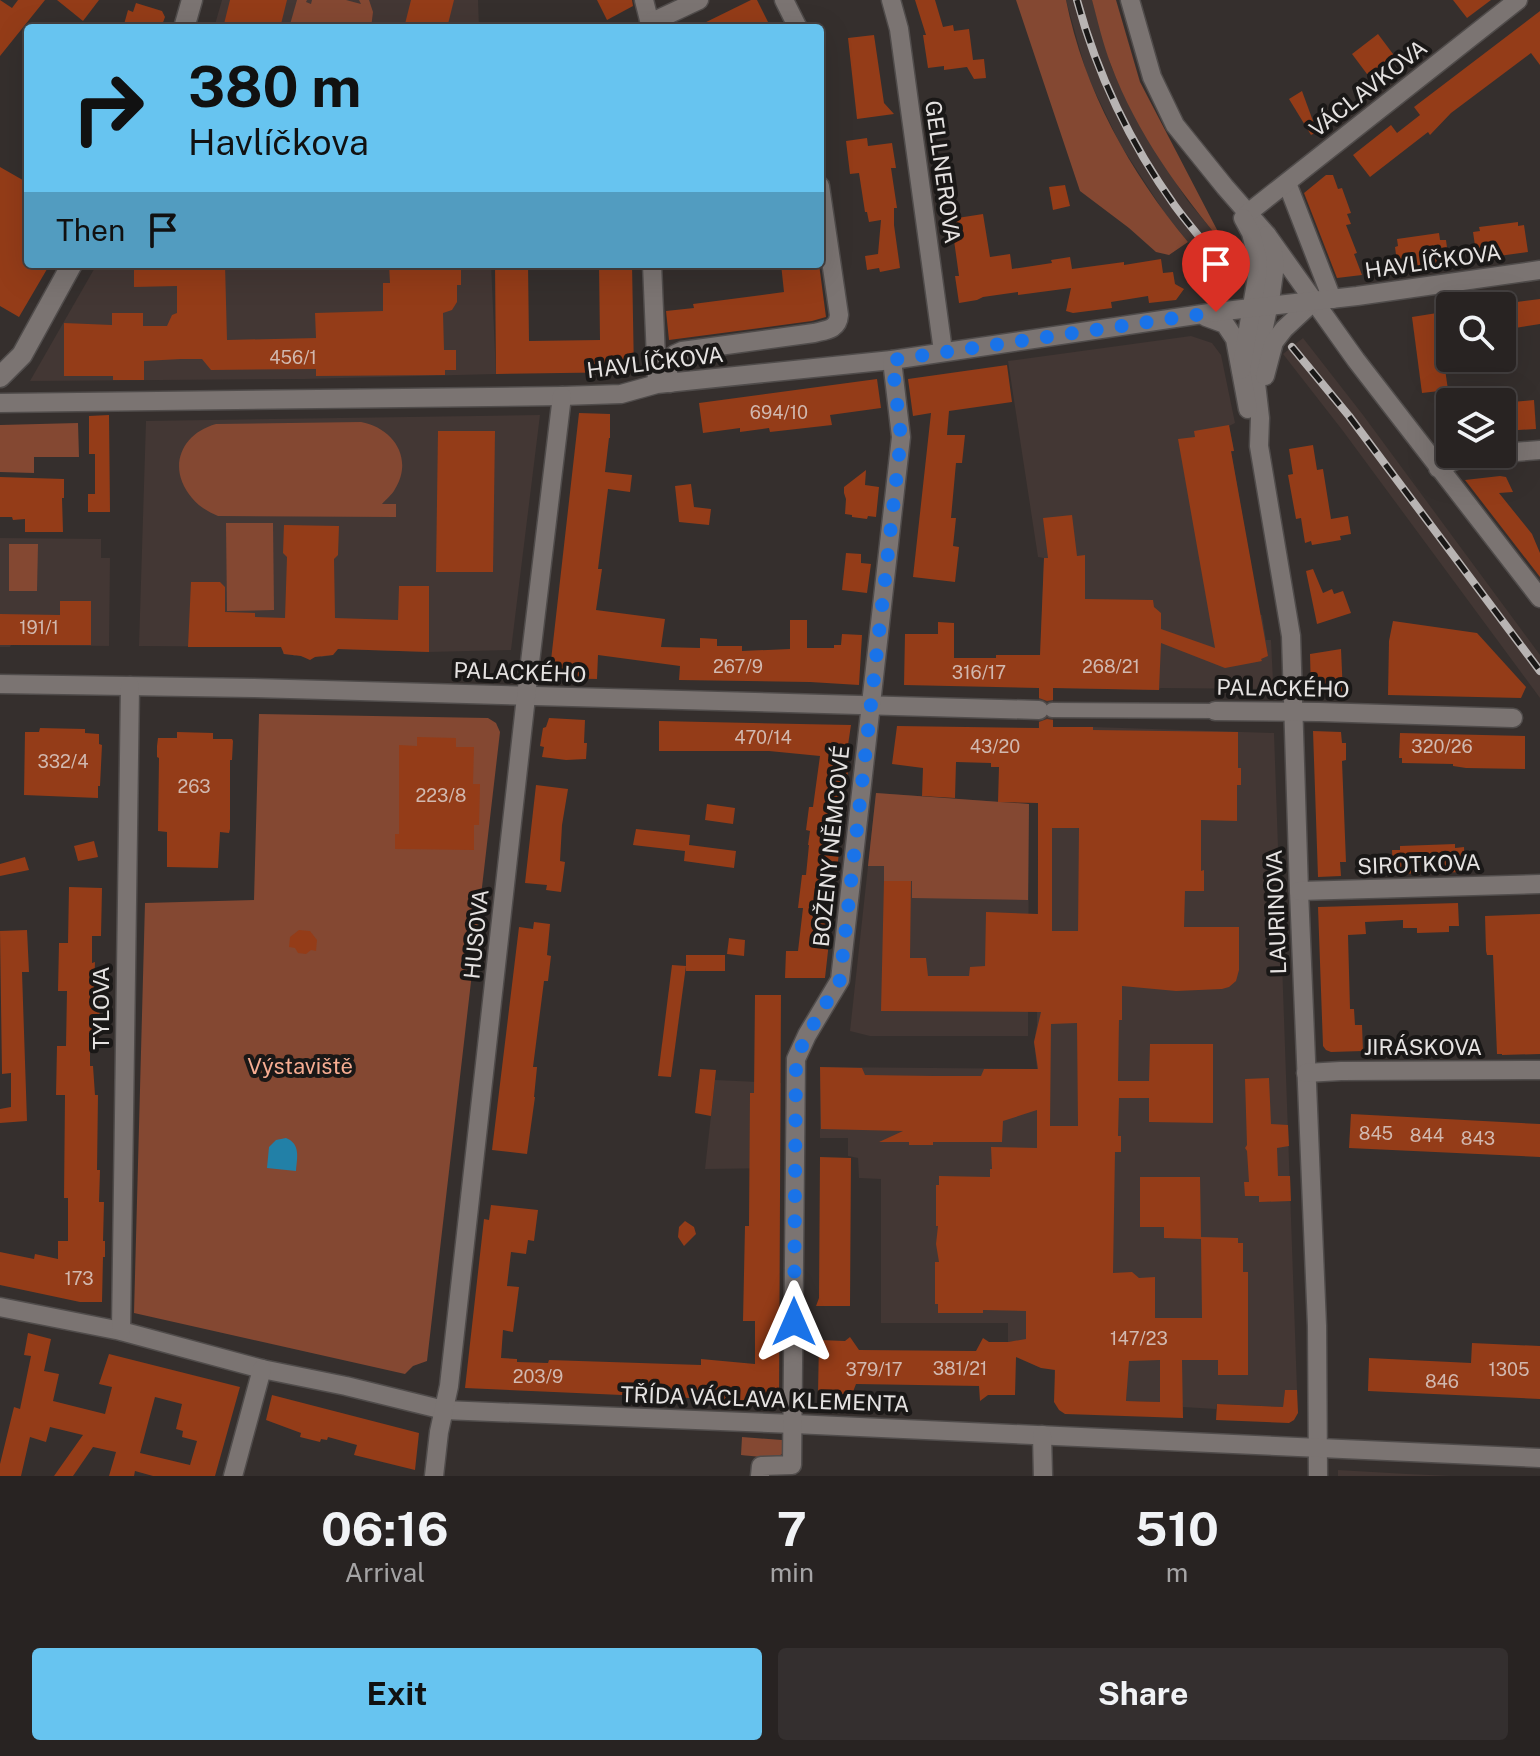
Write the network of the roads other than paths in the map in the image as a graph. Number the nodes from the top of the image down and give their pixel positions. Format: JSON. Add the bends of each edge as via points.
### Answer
{"nodes":[{"id":1,"x":192,"y":0,"type":"edge"},
{"id":2,"x":644,"y":0,"type":"edge"},
{"id":3,"x":699,"y":0,"type":"edge"},
{"id":4,"x":784,"y":0,"type":"edge"},
{"id":5,"x":891,"y":0,"type":"edge"},
{"id":6,"x":1130,"y":0,"type":"edge"},
{"id":7,"x":1518,"y":0,"type":"edge"},
{"id":8,"x":185,"y":24,"type":"edge"},
{"id":9,"x":650,"y":24,"type":"edge"},
{"id":10,"x":654,"y":24,"type":"edge"},
{"id":11,"x":796,"y":24,"type":"edge"},
{"id":12,"x":1287,"y":183,"type":"junction"},
{"id":13,"x":1231,"y":194,"type":"junction"},
{"id":14,"x":1248,"y":213,"type":"junction"},
{"id":15,"x":824,"y":214,"type":"edge"},
{"id":16,"x":1267,"y":235,"type":"junction"},
{"id":17,"x":70,"y":268,"type":"edge"},
{"id":18,"x":652,"y":268,"type":"edge"},
{"id":19,"x":1540,"y":270,"type":"edge"},
{"id":20,"x":1257,"y":277,"type":"junction"},
{"id":21,"x":1323,"y":300,"type":"junction"},
{"id":22,"x":1260,"y":308,"type":"junction"},
{"id":23,"x":1208,"y":314,"type":"junction"},
{"id":24,"x":943,"y":351,"type":"junction"},
{"id":25,"x":892,"y":360,"type":"junction"},
{"id":26,"x":1241,"y":370,"type":"junction"},
{"id":27,"x":0,"y":377,"type":"edge"},
{"id":28,"x":663,"y":384,"type":"junction"},
{"id":29,"x":562,"y":396,"type":"junction"},
{"id":30,"x":0,"y":403,"type":"edge"},
{"id":31,"x":1260,"y":418,"type":"junction"},
{"id":32,"x":1259,"y":446,"type":"junction"},
{"id":33,"x":1540,"y":450,"type":"edge"},
{"id":34,"x":1516,"y":452,"type":"edge"},
{"id":35,"x":1436,"y":465,"type":"edge"},
{"id":36,"x":1438,"y":468,"type":"edge"},
{"id":37,"x":1540,"y":598,"type":"edge"},
{"id":38,"x":0,"y":684,"type":"edge"},
{"id":39,"x":130,"y":686,"type":"junction"},
{"id":40,"x":527,"y":696,"type":"junction"},
{"id":41,"x":871,"y":704,"type":"junction"},
{"id":42,"x":1046,"y":710,"type":"joint"},
{"id":43,"x":1215,"y":711,"type":"joint"},
{"id":44,"x":1294,"y":712,"type":"junction"},
{"id":45,"x":1513,"y":718,"type":"dead end"},
{"id":46,"x":1540,"y":884,"type":"edge"},
{"id":47,"x":1299,"y":891,"type":"junction"},
{"id":48,"x":1540,"y":1070,"type":"edge"},
{"id":49,"x":1306,"y":1073,"type":"junction"},
{"id":50,"x":0,"y":1307,"type":"edge"},
{"id":51,"x":121,"y":1331,"type":"junction"},
{"id":52,"x":262,"y":1369,"type":"junction"},
{"id":53,"x":444,"y":1410,"type":"junction"},
{"id":54,"x":794,"y":1424,"type":"junction"},
{"id":55,"x":1042,"y":1435,"type":"junction"},
{"id":56,"x":1318,"y":1447,"type":"junction"},
{"id":57,"x":1540,"y":1458,"type":"edge"},
{"id":58,"x":233,"y":1476,"type":"edge"},
{"id":59,"x":434,"y":1476,"type":"edge"},
{"id":60,"x":760,"y":1476,"type":"edge"},
{"id":61,"x":1043,"y":1476,"type":"edge"},
{"id":62,"x":1318,"y":1476,"type":"edge"}],
"edges":[{"from":1,"to":8,"type":"street"},
{"from":2,"to":9,"type":"street"},
{"from":3,"to":10,"type":"street"},
{"from":4,"to":11,"type":"street"},
{"from":5,"to":24,"type":"street","name":"GELLNEROVA"},
{"from":6,"to":13,"type":"street","via":[[1152,77],[1175,125]]},
{"from":7,"to":12,"type":"street","name":"VÁCLAVKOVA"},
{"from":12,"to":14,"type":"street","name":"VÁCLAVKOVA"},
{"from":12,"to":21,"type":"street"},
{"from":13,"to":14,"type":"street"},
{"from":13,"to":20,"type":"street","via":[[1256,248]]},
{"from":14,"to":16,"type":"street"},
{"from":15,"to":28,"type":"street","via":[[838,323],[831,330],[682,351],[667,363]]},
{"from":16,"to":21,"type":"street"},
{"from":16,"to":22,"type":"street","via":[[1275,265]]},
{"from":17,"to":27,"type":"street","via":[[22,355]]},
{"from":18,"to":28,"type":"street"},
{"from":19,"to":21,"type":"street","name":"HAVLÍČKOVA"},
{"from":20,"to":22,"type":"street"},
{"from":20,"to":23,"type":"street","via":[[1229,308]]},
{"from":21,"to":22,"type":"street","name":"HAVLÍČKOVA"},
{"from":21,"to":31,"type":"street","via":[[1274,342]]},
{"from":21,"to":35,"type":"street","via":[[1341,339]]},
{"from":22,"to":23,"type":"street","name":"HAVLÍČKOVA"},
{"from":22,"to":26,"type":"street"},
{"from":22,"to":31,"type":"street","name":"LAURINOVA"},
{"from":23,"to":24,"type":"street","name":"HAVLÍČKOVA"},
{"from":23,"to":26,"type":"street","via":[[1230,330]]},
{"from":24,"to":25,"type":"street","name":"HAVLÍČKOVA"},
{"from":25,"to":28,"type":"street","name":"HAVLÍČKOVA"},
{"from":25,"to":41,"type":"street","name":"BOŽENY NĚMCOVÉ","via":[[901,437]]},
{"from":26,"to":32,"type":"street"},
{"from":28,"to":29,"type":"street","name":"HAVLÍČKOVA","via":[[621,394]]},
{"from":29,"to":30,"type":"street","name":"HAVLÍČKOVA"},
{"from":29,"to":40,"type":"street","name":"HUSOVA"},
{"from":31,"to":32,"type":"street","name":"LAURINOVA"},
{"from":32,"to":44,"type":"street","name":"LAURINOVA","via":[[1291,636]]},
{"from":33,"to":34,"type":"street"},
{"from":36,"to":37,"type":"street"},
{"from":38,"to":39,"type":"street","name":"PALACKÉHO"},
{"from":39,"to":40,"type":"street","name":"PALACKÉHO"},
{"from":39,"to":51,"type":"street","name":"TYLOVA"},
{"from":40,"to":41,"type":"street","name":"PALACKÉHO"},
{"from":40,"to":53,"type":"street","name":"HUSOVA"},
{"from":41,"to":42,"type":"street","name":"PALACKÉHO"},
{"from":41,"to":54,"type":"street","name":"BOŽENY NĚMCOVÉ","via":[[840,980],[796,1059]]},
{"from":42,"to":43,"type":"street","name":"PALACKÉHO"},
{"from":43,"to":44,"type":"street","name":"PALACKÉHO"},
{"from":44,"to":45,"type":"street","name":"PALACKÉHO"},
{"from":44,"to":47,"type":"street","name":"LAURINOVA"},
{"from":46,"to":47,"type":"street","name":"SIROTKOVA"},
{"from":47,"to":49,"type":"street","name":"LAURINOVA"},
{"from":48,"to":49,"type":"street","name":"JIRÁSKOVA"},
{"from":49,"to":56,"type":"street","name":"LAURINOVA"},
{"from":50,"to":51,"type":"street","name":"TŘÍDA VÁCLAVA KLEMENTA"},
{"from":51,"to":52,"type":"street","name":"TŘÍDA VÁCLAVA KLEMENTA"},
{"from":52,"to":53,"type":"street","name":"TŘÍDA VÁCLAVA KLEMENTA"},
{"from":52,"to":58,"type":"street"},
{"from":53,"to":54,"type":"street","name":"TŘÍDA VÁCLAVA KLEMENTA"},
{"from":53,"to":59,"type":"street","name":"HUSOVA"},
{"from":54,"to":55,"type":"street","name":"TŘÍDA VÁCLAVA KLEMENTA"},
{"from":54,"to":60,"type":"street","name":"BOŽENY NĚMCOVÉ","via":[[792,1465],[761,1466]]},
{"from":55,"to":56,"type":"street","name":"TŘÍDA VÁCLAVA KLEMENTA"},
{"from":55,"to":61,"type":"street"},
{"from":56,"to":57,"type":"street","name":"TŘÍDA VÁCLAVA KLEMENTA"},
{"from":56,"to":62,"type":"street","name":"LAURINOVA"}]}
